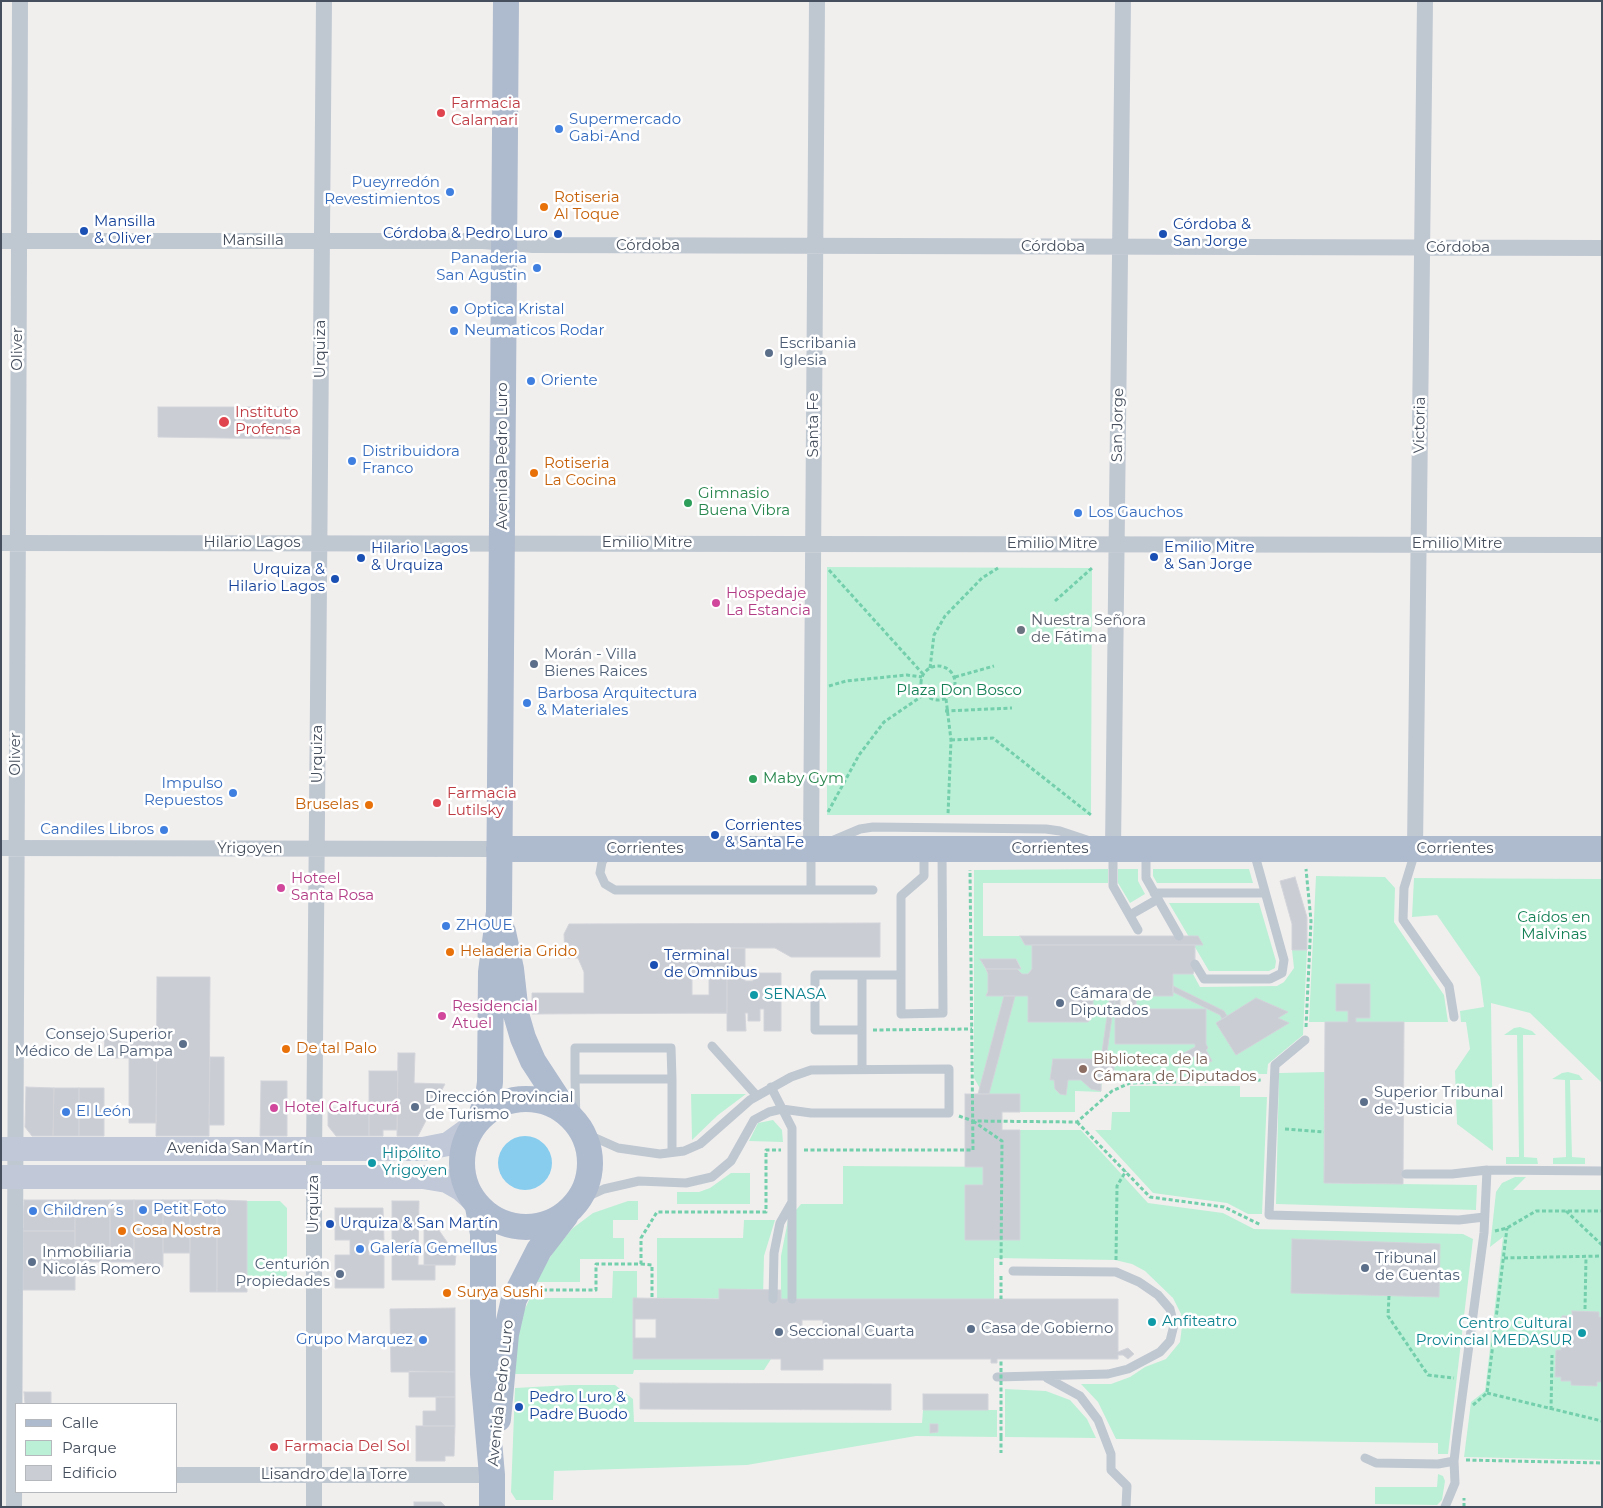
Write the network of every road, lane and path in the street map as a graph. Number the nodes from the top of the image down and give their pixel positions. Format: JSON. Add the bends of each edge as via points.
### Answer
{"nodes":[{"id":1,"x":20,"y":1,"type":"edge"},
{"id":2,"x":324,"y":1,"type":"edge"},
{"id":3,"x":506,"y":1,"type":"edge"},
{"id":4,"x":817,"y":1,"type":"edge"},
{"id":5,"x":1123,"y":1,"type":"edge"},
{"id":6,"x":1425,"y":1,"type":"edge"},
{"id":7,"x":1,"y":240,"type":"edge"},
{"id":8,"x":18,"y":240,"type":"junction"},
{"id":9,"x":322,"y":240,"type":"junction"},
{"id":10,"x":504,"y":243,"type":"junction"},
{"id":11,"x":815,"y":246,"type":"junction"},
{"id":12,"x":1120,"y":247,"type":"junction"},
{"id":13,"x":1422,"y":248,"type":"junction"},
{"id":14,"x":1602,"y":248,"type":"edge"},
{"id":15,"x":9,"y":543,"type":"edge"},
{"id":16,"x":319,"y":543,"type":"junction"},
{"id":17,"x":502,"y":543,"type":"junction"},
{"id":18,"x":813,"y":544,"type":"junction"},
{"id":19,"x":1116,"y":544,"type":"junction"},
{"id":20,"x":1419,"y":544,"type":"junction"},
{"id":21,"x":1602,"y":545,"type":"edge"},
{"id":22,"x":827,"y":567,"type":"dead end"},
{"id":23,"x":998,"y":568,"type":"dead end"},
{"id":24,"x":1092,"y":568,"type":"dead end"},
{"id":25,"x":1055,"y":601,"type":"dead end"},
{"id":26,"x":994,"y":666,"type":"dead end"},
{"id":27,"x":930,"y":668,"type":"junction"},
{"id":28,"x":923,"y":676,"type":"junction"},
{"id":29,"x":955,"y":677,"type":"junction"},
{"id":30,"x":827,"y":687,"type":"dead end"},
{"id":31,"x":925,"y":694,"type":"junction"},
{"id":32,"x":946,"y":699,"type":"junction"},
{"id":33,"x":1012,"y":708,"type":"dead end"},
{"id":34,"x":946,"y":711,"type":"junction"},
{"id":35,"x":951,"y":740,"type":"junction"},
{"id":36,"x":827,"y":815,"type":"dead end"},
{"id":37,"x":948,"y":815,"type":"dead end"},
{"id":38,"x":1091,"y":816,"type":"dead end"},
{"id":39,"x":8,"y":848,"type":"edge"},
{"id":40,"x":317,"y":849,"type":"junction"},
{"id":41,"x":499,"y":849,"type":"junction"},
{"id":42,"x":619,"y":849,"type":"junction"},
{"id":43,"x":811,"y":849,"type":"junction"},
{"id":44,"x":933,"y":849,"type":"junction"},
{"id":45,"x":970,"y":849,"type":"junction"},
{"id":46,"x":1113,"y":849,"type":"junction"},
{"id":47,"x":1146,"y":849,"type":"junction"},
{"id":48,"x":1254,"y":849,"type":"junction"},
{"id":49,"x":1305,"y":849,"type":"junction"},
{"id":50,"x":1415,"y":849,"type":"junction"},
{"id":51,"x":1602,"y":849,"type":"edge"},
{"id":52,"x":811,"y":890,"type":"junction"},
{"id":53,"x":873,"y":890,"type":"dead end"},
{"id":54,"x":1264,"y":893,"type":"junction"},
{"id":55,"x":1156,"y":896,"type":"junction"},
{"id":56,"x":499,"y":912,"type":"junction"},
{"id":57,"x":1130,"y":915,"type":"junction"},
{"id":58,"x":1138,"y":930,"type":"dead end"},
{"id":59,"x":1179,"y":936,"type":"dead end"},
{"id":60,"x":1195,"y":964,"type":"dead end"},
{"id":61,"x":901,"y":974,"type":"junction"},
{"id":62,"x":862,"y":975,"type":"junction"},
{"id":63,"x":1454,"y":1017,"type":"dead end"},
{"id":64,"x":972,"y":1029,"type":"junction"},
{"id":65,"x":862,"y":1030,"type":"junction"},
{"id":66,"x":1305,"y":1040,"type":"joint"},
{"id":67,"x":712,"y":1046,"type":"dead end"},
{"id":68,"x":862,"y":1069,"type":"junction"},
{"id":69,"x":1275,"y":1075,"type":"junction"},
{"id":70,"x":575,"y":1079,"type":"junction"},
{"id":71,"x":672,"y":1079,"type":"junction"},
{"id":72,"x":771,"y":1088,"type":"junction"},
{"id":73,"x":757,"y":1096,"type":"junction"},
{"id":74,"x":782,"y":1110,"type":"junction"},
{"id":75,"x":949,"y":1113,"type":"junction"},
{"id":76,"x":973,"y":1120,"type":"junction"},
{"id":77,"x":477,"y":1122,"type":"junction"},
{"id":78,"x":576,"y":1124,"type":"junction"},
{"id":79,"x":1273,"y":1128,"type":"junction"},
{"id":80,"x":1324,"y":1132,"type":"dead end"},
{"id":81,"x":8,"y":1149,"type":"edge"},
{"id":82,"x":314,"y":1149,"type":"junction"},
{"id":83,"x":792,"y":1150,"type":"junction"},
{"id":84,"x":672,"y":1152,"type":"junction"},
{"id":85,"x":1487,"y":1170,"type":"junction"},
{"id":86,"x":1126,"y":1171,"type":"dead end"},
{"id":87,"x":1602,"y":1171,"type":"edge"},
{"id":88,"x":1406,"y":1174,"type":"dead end"},
{"id":89,"x":8,"y":1177,"type":"edge"},
{"id":90,"x":314,"y":1177,"type":"junction"},
{"id":91,"x":475,"y":1202,"type":"junction"},
{"id":92,"x":792,"y":1202,"type":"junction"},
{"id":93,"x":575,"y":1205,"type":"junction"},
{"id":94,"x":1566,"y":1211,"type":"junction"},
{"id":95,"x":1602,"y":1211,"type":"edge"},
{"id":96,"x":1484,"y":1218,"type":"junction"},
{"id":97,"x":1507,"y":1228,"type":"junction"},
{"id":98,"x":1484,"y":1233,"type":"junction"},
{"id":99,"x":1602,"y":1245,"type":"edge"},
{"id":100,"x":1602,"y":1256,"type":"edge"},
{"id":101,"x":1586,"y":1257,"type":"junction"},
{"id":102,"x":1504,"y":1258,"type":"junction"},
{"id":103,"x":641,"y":1264,"type":"junction"},
{"id":104,"x":1013,"y":1272,"type":"dead end"},
{"id":105,"x":1116,"y":1272,"type":"junction"},
{"id":106,"x":542,"y":1290,"type":"dead end"},
{"id":107,"x":1389,"y":1296,"type":"dead end"},
{"id":108,"x":652,"y":1298,"type":"dead end"},
{"id":109,"x":774,"y":1299,"type":"dead end"},
{"id":110,"x":792,"y":1299,"type":"dead end"},
{"id":111,"x":1001,"y":1299,"type":"dead end"},
{"id":112,"x":1585,"y":1310,"type":"dead end"},
{"id":113,"x":1552,"y":1355,"type":"dead end"},
{"id":114,"x":1001,"y":1359,"type":"dead end"},
{"id":115,"x":997,"y":1377,"type":"dead end"},
{"id":116,"x":1046,"y":1377,"type":"junction"},
{"id":117,"x":1464,"y":1379,"type":"junction"},
{"id":118,"x":1487,"y":1393,"type":"junction"},
{"id":119,"x":1551,"y":1410,"type":"junction"},
{"id":120,"x":1472,"y":1414,"type":"dead end"},
{"id":121,"x":1602,"y":1421,"type":"edge"},
{"id":122,"x":1467,"y":1451,"type":"dead end"},
{"id":123,"x":1001,"y":1453,"type":"dead end"},
{"id":124,"x":1365,"y":1458,"type":"dead end"},
{"id":125,"x":1454,"y":1461,"type":"junction"},
{"id":126,"x":1602,"y":1463,"type":"edge"},
{"id":127,"x":178,"y":1475,"type":"edge"},
{"id":128,"x":314,"y":1475,"type":"junction"},
{"id":129,"x":492,"y":1475,"type":"junction"},
{"id":130,"x":10,"y":1476,"type":"edge"},
{"id":131,"x":14,"y":1507,"type":"edge"},
{"id":132,"x":314,"y":1507,"type":"edge"},
{"id":133,"x":492,"y":1507,"type":"edge"},
{"id":134,"x":1126,"y":1507,"type":"edge"},
{"id":135,"x":1445,"y":1507,"type":"edge"}],
"edges":[{"from":1,"to":8,"type":"street","name":"Oliver"},
{"from":2,"to":9,"type":"street","name":"Urquiza"},
{"from":3,"to":10,"type":"main road","name":"Avenida Pedro Luro"},
{"from":4,"to":11,"type":"street","name":"Santa Fe"},
{"from":5,"to":12,"type":"street","name":"San Jorge"},
{"from":6,"to":13,"type":"street","name":"Victoria"},
{"from":7,"to":8,"type":"street","name":"Mansilla"},
{"from":8,"to":9,"type":"street","name":"Mansilla"},
{"from":8,"to":15,"type":"street","name":"Oliver"},
{"from":9,"to":10,"type":"street","name":"Mansilla","via":[[483,240]]},
{"from":9,"to":16,"type":"street","name":"Urquiza"},
{"from":10,"to":11,"type":"street","name":"Córdoba","via":[[533,246]]},
{"from":10,"to":17,"type":"main road","name":"Avenida Pedro Luro"},
{"from":11,"to":12,"type":"street","name":"Córdoba"},
{"from":11,"to":18,"type":"street","name":"Santa Fe"},
{"from":12,"to":13,"type":"street","name":"Córdoba"},
{"from":12,"to":19,"type":"street","name":"San Jorge"},
{"from":13,"to":14,"type":"street","name":"Córdoba"},
{"from":13,"to":20,"type":"street","name":"Victoria"},
{"from":15,"to":16,"type":"street","name":"Hilario Lagos"},
{"from":15,"to":39,"type":"street","name":"Oliver"},
{"from":16,"to":17,"type":"street","name":"Hilario Lagos"},
{"from":16,"to":40,"type":"street","name":"Urquiza"},
{"from":17,"to":18,"type":"street","name":"Emilio Mitre"},
{"from":17,"to":41,"type":"main road","name":"Avenida Pedro Luro"},
{"from":18,"to":19,"type":"street","name":"Emilio Mitre"},
{"from":18,"to":43,"type":"street","name":"Santa Fe"},
{"from":19,"to":20,"type":"street","name":"Emilio Mitre"},
{"from":19,"to":46,"type":"street","name":"San Jorge"},
{"from":20,"to":21,"type":"street","name":"Emilio Mitre"},
{"from":20,"to":50,"type":"street","name":"Victoria"},
{"from":22,"to":28,"type":"path"},
{"from":23,"to":27,"type":"path","via":[[982,578],[946,616],[934,635]]},
{"from":24,"to":25,"type":"path"},
{"from":26,"to":29,"type":"path"},
{"from":27,"to":28,"type":"path"},
{"from":27,"to":29,"type":"path","via":[[945,667]]},
{"from":28,"to":30,"type":"path","via":[[846,681]]},
{"from":28,"to":31,"type":"path","via":[[921,686]]},
{"from":29,"to":32,"type":"path","via":[[955,690]]},
{"from":31,"to":32,"type":"path","via":[[934,700]]},
{"from":31,"to":36,"type":"path","via":[[884,722],[859,755]]},
{"from":32,"to":34,"type":"path"},
{"from":33,"to":34,"type":"path"},
{"from":34,"to":35,"type":"path"},
{"from":35,"to":37,"type":"path"},
{"from":35,"to":38,"type":"path","via":[[993,738]]},
{"from":39,"to":40,"type":"street","name":"Yrigoyen"},
{"from":39,"to":81,"type":"street","name":"Oliver"},
{"from":40,"to":41,"type":"street","name":"Yrigoyen"},
{"from":40,"to":82,"type":"street","name":"Urquiza"},
{"from":41,"to":42,"type":"main road","name":"Corrientes"},
{"from":41,"to":56,"type":"main road","name":"Avenida Pedro Luro"},
{"from":42,"to":43,"type":"main road","name":"Corrientes"},
{"from":42,"to":52,"type":"lane","via":[[606,855],[600,870],[602,881],[615,890]]},
{"from":43,"to":44,"type":"main road","name":"Corrientes"},
{"from":43,"to":46,"type":"lane","via":[[873,827],[1050,829]]},
{"from":43,"to":52,"type":"lane"},
{"from":44,"to":45,"type":"main road","name":"Corrientes"},
{"from":44,"to":61,"type":"lane","via":[[924,876],[901,896]]},
{"from":44,"to":61,"type":"lane","via":[[943,1013],[901,1014]]},
{"from":45,"to":46,"type":"main road","name":"Corrientes"},
{"from":45,"to":64,"type":"path"},
{"from":46,"to":47,"type":"main road","name":"Corrientes"},
{"from":46,"to":57,"type":"lane","via":[[1113,886]]},
{"from":47,"to":48,"type":"main road","name":"Corrientes"},
{"from":47,"to":55,"type":"lane","via":[[1146,878]]},
{"from":48,"to":49,"type":"main road","name":"Corrientes"},
{"from":48,"to":54,"type":"lane"},
{"from":49,"to":50,"type":"main road","name":"Corrientes"},
{"from":49,"to":66,"type":"path","via":[[1311,921]]},
{"from":50,"to":51,"type":"main road","name":"Corrientes"},
{"from":50,"to":63,"type":"lane","via":[[1404,888],[1403,920],[1449,986]]},
{"from":52,"to":53,"type":"lane"},
{"from":54,"to":55,"type":"lane"},
{"from":54,"to":60,"type":"lane","via":[[1284,960],[1282,973],[1270,979],[1204,979]]},
{"from":55,"to":57,"type":"lane"},
{"from":55,"to":59,"type":"lane"},
{"from":56,"to":77,"type":"main road","name":"Avenida Pedro Luro","via":[[491,972],[490,1082],[486,1104]]},
{"from":56,"to":78,"type":"main road","name":"Avenida Pedro Luro","via":[[523,1038],[534,1061]]},
{"from":57,"to":58,"type":"lane"},
{"from":61,"to":62,"type":"lane"},
{"from":62,"to":65,"type":"lane"},
{"from":62,"to":65,"type":"lane","via":[[815,975],[815,1030]]},
{"from":64,"to":65,"type":"path"},
{"from":64,"to":76,"type":"path"},
{"from":65,"to":68,"type":"lane"},
{"from":66,"to":69,"type":"lane","via":[[1275,1065]]},
{"from":67,"to":73,"type":"lane"},
{"from":68,"to":72,"type":"lane","via":[[811,1070]]},
{"from":68,"to":75,"type":"lane","via":[[949,1070]]},
{"from":69,"to":76,"type":"path","via":[[1267,1080],[1130,1083],[1112,1091],[1077,1122]]},
{"from":69,"to":79,"type":"lane"},
{"from":70,"to":71,"type":"lane"},
{"from":70,"to":71,"type":"lane","via":[[575,1048],[672,1048]]},
{"from":70,"to":78,"type":"lane"},
{"from":71,"to":84,"type":"lane"},
{"from":72,"to":73,"type":"lane"},
{"from":72,"to":74,"type":"lane"},
{"from":73,"to":84,"type":"lane","via":[[700,1144]]},
{"from":74,"to":75,"type":"lane"},
{"from":74,"to":83,"type":"lane","via":[[792,1128]]},
{"from":74,"to":93,"type":"lane","via":[[754,1120],[731,1162],[712,1177],[686,1183],[638,1181],[604,1189]]},
{"from":75,"to":76,"type":"path"},
{"from":76,"to":83,"type":"path","via":[[973,1150]]},
{"from":76,"to":111,"type":"path","via":[[1002,1141]]},
{"from":77,"to":78,"type":"main road","via":[[498,1105],[530,1099],[551,1104]]},
{"from":77,"to":82,"type":"main road","name":"Avenida San Martín","via":[[455,1140],[432,1148]]},
{"from":77,"to":91,"type":"main road","via":[[461,1156],[463,1178]]},
{"from":78,"to":84,"type":"lane","via":[[618,1148],[660,1154]]},
{"from":78,"to":93,"type":"main road","via":[[590,1162],[587,1182]]},
{"from":79,"to":80,"type":"path"},
{"from":79,"to":96,"type":"lane","via":[[1269,1215]]},
{"from":81,"to":82,"type":"main road","name":"Avenida San Martín"},
{"from":81,"to":89,"type":"street","name":"Oliver"},
{"from":82,"to":90,"type":"street","name":"Urquiza"},
{"from":83,"to":92,"type":"lane"},
{"from":83,"to":103,"type":"path","via":[[766,1150],[766,1212],[657,1212],[641,1238]]},
{"from":85,"to":87,"type":"lane"},
{"from":85,"to":88,"type":"lane"},
{"from":85,"to":96,"type":"lane"},
{"from":86,"to":105,"type":"path","via":[[1117,1186]]},
{"from":89,"to":90,"type":"main road","name":"Avenida San Martín"},
{"from":89,"to":130,"type":"street","name":"Oliver"},
{"from":90,"to":91,"type":"main road","name":"Avenida San Martín","via":[[431,1177],[455,1185]]},
{"from":90,"to":128,"type":"street","name":"Urquiza"},
{"from":91,"to":93,"type":"main road","via":[[499,1222],[525,1227],[554,1221]]},
{"from":91,"to":129,"type":"main road","name":"Avenida Pedro Luro","via":[[483,1234],[483,1374]]},
{"from":92,"to":109,"type":"lane","via":[[780,1223]]},
{"from":92,"to":110,"type":"lane"},
{"from":93,"to":129,"type":"main road","name":"Avenida Pedro Luro","via":[[539,1250],[514,1299],[506,1334]]},
{"from":94,"to":95,"type":"path"},
{"from":94,"to":97,"type":"path","via":[[1536,1211]]},
{"from":94,"to":99,"type":"path"},
{"from":96,"to":98,"type":"lane"},
{"from":97,"to":98,"type":"path"},
{"from":97,"to":102,"type":"path"},
{"from":98,"to":117,"type":"lane"},
{"from":100,"to":101,"type":"path"},
{"from":101,"to":102,"type":"path"},
{"from":101,"to":112,"type":"path"},
{"from":102,"to":118,"type":"path"},
{"from":103,"to":106,"type":"path","via":[[596,1264],[596,1290]]},
{"from":103,"to":108,"type":"path","via":[[652,1265]]},
{"from":104,"to":105,"type":"lane"},
{"from":105,"to":116,"type":"lane","via":[[1158,1295],[1170,1309],[1174,1325],[1170,1340],[1160,1352],[1128,1369],[1108,1374]]},
{"from":107,"to":117,"type":"path","via":[[1388,1316],[1428,1375]]},
{"from":113,"to":119,"type":"path"},
{"from":114,"to":123,"type":"path","bridge":true},
{"from":115,"to":116,"type":"lane"},
{"from":116,"to":134,"type":"lane","via":[[1080,1396],[1098,1420],[1111,1454],[1111,1470],[1126,1486]]},
{"from":117,"to":125,"type":"lane"},
{"from":118,"to":119,"type":"path"},
{"from":118,"to":120,"type":"path","via":[[1473,1405]]},
{"from":119,"to":121,"type":"path"},
{"from":122,"to":126,"type":"path","via":[[1466,1460]]},
{"from":124,"to":125,"type":"lane","via":[[1376,1463],[1438,1464]]},
{"from":125,"to":135,"type":"lane","via":[[1456,1483]]},
{"from":127,"to":128,"type":"street","name":"Lisandro de la Torre"},
{"from":128,"to":129,"type":"street","name":"Lisandro de la Torre"},
{"from":128,"to":132,"type":"street","name":"Urquiza"},
{"from":129,"to":133,"type":"main road","name":"Avenida Pedro Luro"},
{"from":130,"to":131,"type":"street","name":"Oliver"}]}
